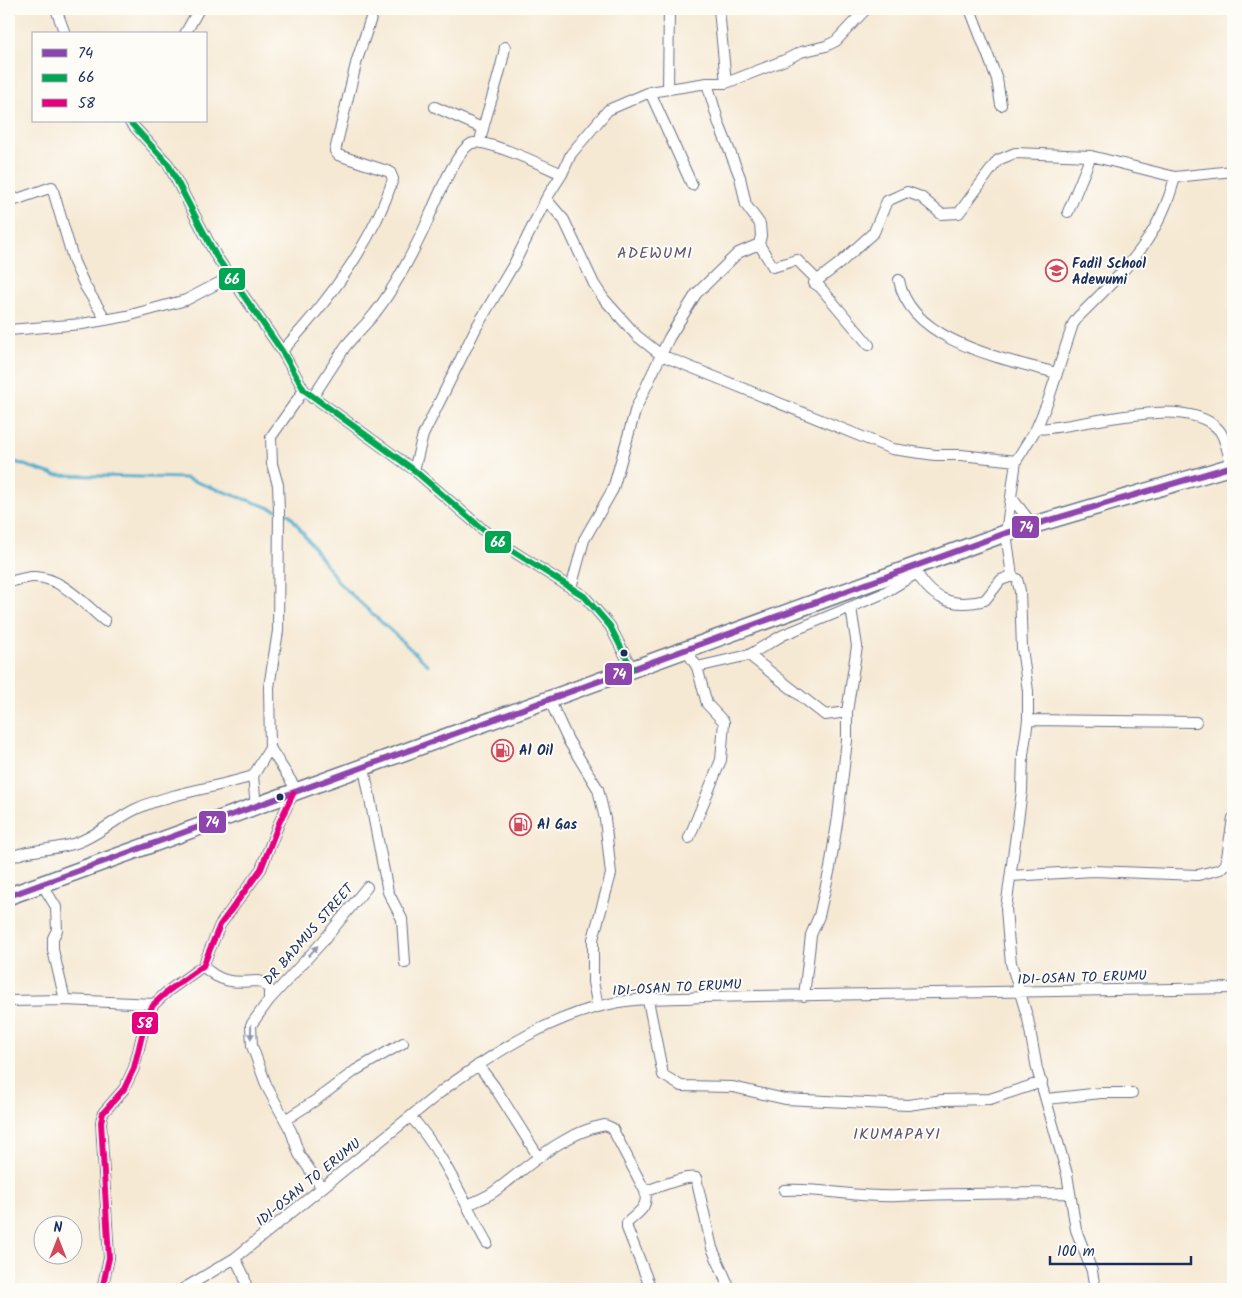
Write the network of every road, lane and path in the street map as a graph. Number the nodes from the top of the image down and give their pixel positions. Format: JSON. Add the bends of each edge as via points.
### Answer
{"nodes":[{"id":1,"x":56,"y":9,"type":"edge"},
{"id":2,"x":199,"y":9,"type":"edge"},
{"id":3,"x":374,"y":9,"type":"edge"},
{"id":4,"x":669,"y":9,"type":"edge"},
{"id":5,"x":719,"y":9,"type":"edge"},
{"id":6,"x":866,"y":9,"type":"edge"},
{"id":7,"x":970,"y":9,"type":"edge"},
{"id":8,"x":64,"y":32,"type":"edge"},
{"id":9,"x":186,"y":32,"type":"edge"},
{"id":10,"x":505,"y":47,"type":"dead end"},
{"id":11,"x":707,"y":83,"type":"junction"},
{"id":12,"x":726,"y":83,"type":"junction"},
{"id":13,"x":668,"y":89,"type":"junction"},
{"id":14,"x":650,"y":92,"type":"junction"},
{"id":15,"x":1000,"y":105,"type":"dead end"},
{"id":16,"x":435,"y":107,"type":"dead end"},
{"id":17,"x":133,"y":123,"type":"edge"},
{"id":18,"x":482,"y":128,"type":"junction"},
{"id":19,"x":480,"y":142,"type":"junction"},
{"id":20,"x":1091,"y":156,"type":"junction"},
{"id":21,"x":1233,"y":171,"type":"edge"},
{"id":22,"x":562,"y":174,"type":"junction"},
{"id":23,"x":1175,"y":177,"type":"junction"},
{"id":24,"x":692,"y":184,"type":"dead end"},
{"id":25,"x":546,"y":199,"type":"junction"},
{"id":26,"x":9,"y":202,"type":"edge"},
{"id":27,"x":1068,"y":212,"type":"dead end"},
{"id":28,"x":759,"y":244,"type":"junction"},
{"id":29,"x":232,"y":276,"type":"junction"},
{"id":30,"x":900,"y":280,"type":"dead end"},
{"id":31,"x":814,"y":283,"type":"junction"},
{"id":32,"x":106,"y":320,"type":"junction"},
{"id":33,"x":9,"y":330,"type":"edge"},
{"id":34,"x":869,"y":345,"type":"dead end"},
{"id":35,"x":282,"y":351,"type":"junction"},
{"id":36,"x":661,"y":355,"type":"junction"},
{"id":37,"x":1056,"y":373,"type":"junction"},
{"id":38,"x":304,"y":390,"type":"junction"},
{"id":39,"x":312,"y":398,"type":"junction"},
{"id":40,"x":1036,"y":429,"type":"junction"},
{"id":41,"x":1016,"y":461,"type":"junction"},
{"id":42,"x":1233,"y":466,"type":"edge"},
{"id":43,"x":414,"y":470,"type":"junction"},
{"id":44,"x":1012,"y":497,"type":"junction"},
{"id":45,"x":1032,"y":524,"type":"junction"},
{"id":46,"x":1006,"y":533,"type":"junction"},
{"id":47,"x":915,"y":570,"type":"junction"},
{"id":48,"x":1012,"y":576,"type":"junction"},
{"id":49,"x":9,"y":582,"type":"edge"},
{"id":50,"x":571,"y":588,"type":"junction"},
{"id":51,"x":851,"y":608,"type":"junction"},
{"id":52,"x":105,"y":621,"type":"dead end"},
{"id":53,"x":686,"y":650,"type":"junction"},
{"id":54,"x":749,"y":655,"type":"junction"},
{"id":55,"x":697,"y":667,"type":"junction"},
{"id":56,"x":632,"y":669,"type":"junction"},
{"id":57,"x":549,"y":700,"type":"junction"},
{"id":58,"x":847,"y":712,"type":"junction"},
{"id":59,"x":1028,"y":720,"type":"junction"},
{"id":60,"x":1196,"y":722,"type":"dead end"},
{"id":61,"x":270,"y":748,"type":"junction"},
{"id":62,"x":364,"y":768,"type":"junction"},
{"id":63,"x":254,"y":776,"type":"junction"},
{"id":64,"x":295,"y":793,"type":"junction"},
{"id":65,"x":256,"y":807,"type":"junction"},
{"id":66,"x":1233,"y":818,"type":"edge"},
{"id":67,"x":689,"y":838,"type":"dead end"},
{"id":68,"x":9,"y":858,"type":"edge"},
{"id":69,"x":1011,"y":876,"type":"junction"},
{"id":70,"x":42,"y":884,"type":"junction"},
{"id":71,"x":368,"y":887,"type":"dead end"},
{"id":72,"x":9,"y":896,"type":"edge"},
{"id":73,"x":405,"y":962,"type":"dead end"},
{"id":74,"x":203,"y":966,"type":"junction"},
{"id":75,"x":1233,"y":988,"type":"edge"},
{"id":76,"x":1021,"y":993,"type":"junction"},
{"id":77,"x":804,"y":996,"type":"junction"},
{"id":78,"x":65,"y":1000,"type":"junction"},
{"id":79,"x":269,"y":1000,"type":"junction"},
{"id":80,"x":648,"y":1000,"type":"junction"},
{"id":81,"x":9,"y":1001,"type":"edge"},
{"id":82,"x":154,"y":1004,"type":"junction"},
{"id":83,"x":598,"y":1007,"type":"junction"},
{"id":84,"x":403,"y":1043,"type":"dead end"},
{"id":85,"x":478,"y":1065,"type":"junction"},
{"id":86,"x":1042,"y":1082,"type":"junction"},
{"id":87,"x":1132,"y":1093,"type":"dead end"},
{"id":88,"x":1047,"y":1099,"type":"junction"},
{"id":89,"x":412,"y":1117,"type":"junction"},
{"id":90,"x":285,"y":1120,"type":"junction"},
{"id":91,"x":538,"y":1156,"type":"junction"},
{"id":92,"x":322,"y":1188,"type":"junction"},
{"id":93,"x":784,"y":1190,"type":"dead end"},
{"id":94,"x":645,"y":1191,"type":"junction"},
{"id":95,"x":1070,"y":1193,"type":"junction"},
{"id":96,"x":468,"y":1205,"type":"junction"},
{"id":97,"x":487,"y":1243,"type":"dead end"},
{"id":98,"x":235,"y":1258,"type":"junction"},
{"id":99,"x":102,"y":1289,"type":"edge"},
{"id":100,"x":183,"y":1289,"type":"edge"},
{"id":101,"x":247,"y":1289,"type":"edge"},
{"id":102,"x":651,"y":1289,"type":"edge"},
{"id":103,"x":730,"y":1289,"type":"edge"},
{"id":104,"x":1095,"y":1289,"type":"edge"}],
"edges":[{"from":1,"to":8,"type":"street"},
{"from":2,"to":9,"type":"street"},
{"from":3,"to":35,"type":"street","via":[[357,60],[335,151],[338,155],[383,168],[393,179],[340,282]]},
{"from":4,"to":13,"type":"street"},
{"from":5,"to":12,"type":"street"},
{"from":6,"to":12,"type":"street","via":[[836,41]]},
{"from":7,"to":15,"type":"street","via":[[997,79]]},
{"from":10,"to":18,"type":"street","via":[[500,76]]},
{"from":11,"to":12,"type":"street"},
{"from":11,"to":13,"type":"street"},
{"from":11,"to":28,"type":"street","via":[[740,177],[746,205],[760,224]]},
{"from":13,"to":14,"type":"street"},
{"from":14,"to":22,"type":"street","via":[[608,110],[571,154]]},
{"from":14,"to":24,"type":"street"},
{"from":16,"to":18,"type":"street"},
{"from":17,"to":29,"type":"street","via":[[168,164],[203,233]]},
{"from":18,"to":19,"type":"street"},
{"from":19,"to":22,"type":"street"},
{"from":19,"to":39,"type":"street","via":[[465,147],[423,231],[377,311],[346,345]]},
{"from":20,"to":23,"type":"street"},
{"from":20,"to":27,"type":"street"},
{"from":20,"to":31,"type":"street","via":[[1015,153],[998,160],[959,213],[940,214],[921,197],[907,192],[887,201],[874,232]]},
{"from":21,"to":23,"type":"street"},
{"from":22,"to":25,"type":"street"},
{"from":23,"to":37,"type":"street","via":[[1163,214],[1130,265],[1073,324]]},
{"from":25,"to":36,"type":"street","via":[[564,220],[604,299],[637,336]]},
{"from":25,"to":43,"type":"street","via":[[423,435]]},
{"from":26,"to":32,"type":"street","via":[[52,187],[74,262]]},
{"from":28,"to":31,"type":"street","via":[[773,268],[797,260],[817,280]]},
{"from":28,"to":36,"type":"street","via":[[738,253],[696,294]]},
{"from":29,"to":32,"type":"street","via":[[186,300]]},
{"from":29,"to":35,"type":"street"},
{"from":30,"to":37,"type":"street","via":[[902,294],[916,313],[945,336],[982,352]]},
{"from":31,"to":34,"type":"street"},
{"from":32,"to":33,"type":"street"},
{"from":35,"to":38,"type":"street"},
{"from":36,"to":41,"type":"street","via":[[892,449]]},
{"from":36,"to":50,"type":"street","via":[[636,408],[613,489],[581,547]]},
{"from":37,"to":40,"type":"street"},
{"from":38,"to":39,"type":"street"},
{"from":38,"to":61,"type":"street","via":[[272,438],[272,464],[278,485],[279,510],[278,631],[269,687]]},
{"from":39,"to":43,"type":"street"},
{"from":40,"to":41,"type":"street"},
{"from":40,"to":42,"type":"street","via":[[1159,412],[1182,413],[1200,418],[1219,431]]},
{"from":41,"to":44,"type":"street"},
{"from":42,"to":45,"type":"main road"},
{"from":43,"to":50,"type":"street","via":[[494,540]]},
{"from":44,"to":45,"type":"street"},
{"from":44,"to":46,"type":"street"},
{"from":45,"to":46,"type":"main road"},
{"from":46,"to":47,"type":"main road"},
{"from":46,"to":48,"type":"street"},
{"from":47,"to":48,"type":"street","via":[[940,600],[954,603],[985,600],[1001,580]]},
{"from":47,"to":51,"type":"street","via":[[882,594]]},
{"from":47,"to":53,"type":"main road"},
{"from":48,"to":59,"type":"street","via":[[1017,579],[1020,592]]},
{"from":49,"to":52,"type":"street","via":[[33,577],[48,578]]},
{"from":50,"to":56,"type":"street","via":[[598,609]]},
{"from":51,"to":54,"type":"street","via":[[783,635]]},
{"from":51,"to":58,"type":"street","via":[[857,646]]},
{"from":53,"to":55,"type":"street"},
{"from":53,"to":56,"type":"main road"},
{"from":54,"to":55,"type":"street"},
{"from":54,"to":58,"type":"street","via":[[825,715]]},
{"from":55,"to":67,"type":"street","via":[[707,704],[724,722],[721,760]]},
{"from":56,"to":57,"type":"main road"},
{"from":57,"to":62,"type":"main road"},
{"from":57,"to":83,"type":"street","via":[[568,740],[598,789],[606,819],[611,874],[594,939],[593,982]]},
{"from":58,"to":77,"type":"street","via":[[838,817],[830,868],[819,916],[811,935]]},
{"from":59,"to":60,"type":"street"},
{"from":59,"to":69,"type":"street"},
{"from":61,"to":63,"type":"street"},
{"from":61,"to":64,"type":"street"},
{"from":62,"to":64,"type":"main road"},
{"from":62,"to":73,"type":"street","via":[[388,892],[402,919]]},
{"from":63,"to":65,"type":"street"},
{"from":63,"to":68,"type":"street","via":[[136,809],[76,844],[22,852]]},
{"from":64,"to":65,"type":"main road"},
{"from":64,"to":74,"type":"street","via":[[261,868],[220,925]]},
{"from":65,"to":70,"type":"main road"},
{"from":66,"to":69,"type":"street","via":[[1226,864],[1214,872],[1186,876],[1093,871]]},
{"from":69,"to":76,"type":"street","via":[[1006,908],[1008,934],[1011,962]]},
{"from":70,"to":72,"type":"main road"},
{"from":70,"to":78,"type":"street","via":[[56,907],[53,950]]},
{"from":79,"to":71,"type":"street","name":"DR BADMUS STREET","one_way":true},
{"from":74,"to":79,"type":"street","via":[[226,981],[262,982],[268,990]]},
{"from":74,"to":82,"type":"street"},
{"from":75,"to":76,"type":"street","name":"IDI-OSAN TO ERUMU"},
{"from":76,"to":77,"type":"street","name":"IDI-OSAN TO ERUMU"},
{"from":76,"to":86,"type":"street"},
{"from":77,"to":80,"type":"street","name":"IDI-OSAN TO ERUMU"},
{"from":78,"to":81,"type":"street"},
{"from":78,"to":82,"type":"street"},
{"from":79,"to":90,"type":"street","name":"DR BADMUS STREET","one_way":true,"via":[[253,1020],[250,1033],[268,1087]]},
{"from":80,"to":83,"type":"street","name":"IDI-OSAN TO ERUMU","via":[[621,1001]]},
{"from":80,"to":86,"type":"street","via":[[663,1075],[681,1086],[733,1087],[785,1099],[908,1105],[942,1100],[990,1099]]},
{"from":82,"to":99,"type":"street","via":[[147,1015],[128,1082],[103,1113],[101,1122],[109,1258]]},
{"from":83,"to":85,"type":"street","name":"IDI-OSAN TO ERUMU","via":[[561,1019],[512,1043]]},
{"from":84,"to":90,"type":"street","via":[[356,1070]]},
{"from":85,"to":89,"type":"street","name":"IDI-OSAN TO ERUMU"},
{"from":85,"to":91,"type":"street"},
{"from":86,"to":88,"type":"street"},
{"from":87,"to":88,"type":"street"},
{"from":88,"to":95,"type":"street"},
{"from":89,"to":92,"type":"street","name":"IDI-OSAN TO ERUMU"},
{"from":89,"to":96,"type":"street"},
{"from":90,"to":92,"type":"street","name":"DR BADMUS STREET","via":[[299,1154]]},
{"from":91,"to":94,"type":"street","via":[[584,1131],[605,1125],[612,1128]]},
{"from":91,"to":96,"type":"street","via":[[494,1192]]},
{"from":92,"to":98,"type":"street","name":"IDI-OSAN TO ERUMU"},
{"from":93,"to":95,"type":"street","via":[[898,1196]]},
{"from":94,"to":102,"type":"street","via":[[645,1207],[627,1223],[627,1228]]},
{"from":94,"to":103,"type":"street","via":[[681,1179],[696,1178],[712,1248]]},
{"from":95,"to":104,"type":"street","via":[[1076,1230],[1092,1271]]},
{"from":96,"to":97,"type":"street"},
{"from":98,"to":100,"type":"street","name":"IDI-OSAN TO ERUMU"},
{"from":98,"to":101,"type":"street"}]}
